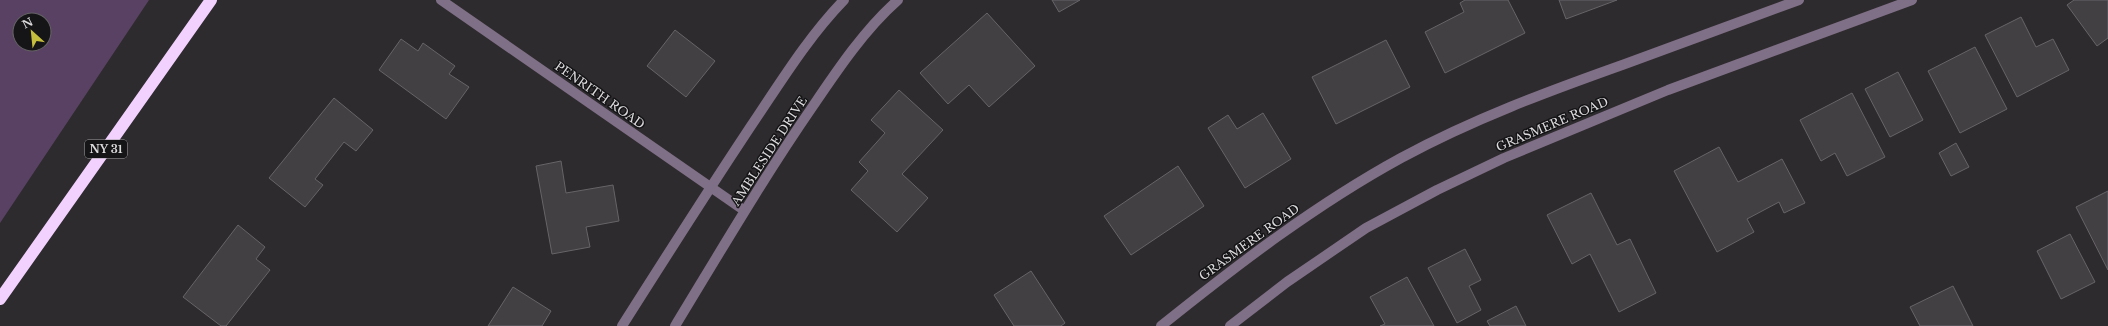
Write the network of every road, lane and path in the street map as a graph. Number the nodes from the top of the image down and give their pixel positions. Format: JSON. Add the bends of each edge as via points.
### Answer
{"nodes":[{"id":1,"x":211,"y":0,"type":"edge"},
{"id":2,"x":441,"y":0,"type":"edge"},
{"id":3,"x":844,"y":0,"type":"edge"},
{"id":4,"x":898,"y":0,"type":"edge"},
{"id":5,"x":1799,"y":0,"type":"edge"},
{"id":6,"x":1912,"y":0,"type":"edge"},
{"id":7,"x":709,"y":187,"type":"junction"},
{"id":8,"x":745,"y":211,"type":"junction"},
{"id":9,"x":0,"y":299,"type":"edge"},
{"id":10,"x":622,"y":326,"type":"edge"},
{"id":11,"x":675,"y":326,"type":"edge"},
{"id":12,"x":1161,"y":326,"type":"edge"},
{"id":13,"x":1230,"y":326,"type":"edge"}],
"edges":[{"from":1,"to":9,"type":"highway","number":"NY 31"},
{"from":2,"to":7,"type":"street","name":"PENRITH ROAD"},
{"from":3,"to":7,"type":"street","via":[[830,14],[788,71]]},
{"from":4,"to":8,"type":"street","name":"AMBLESIDE DRIVE","via":[[882,14],[835,74]]},
{"from":5,"to":12,"type":"street","name":"GRASMERE ROAD","via":[[1537,96],[1461,128],[1401,158],[1324,204],[1259,249]]},
{"from":6,"to":13,"type":"street","name":"GRASMERE ROAD","via":[[1668,90],[1504,158],[1366,228],[1287,282]]},
{"from":7,"to":8,"type":"street","name":"PENRITH ROAD"},
{"from":7,"to":10,"type":"street"},
{"from":8,"to":11,"type":"street","name":"AMBLESIDE DRIVE"}]}
